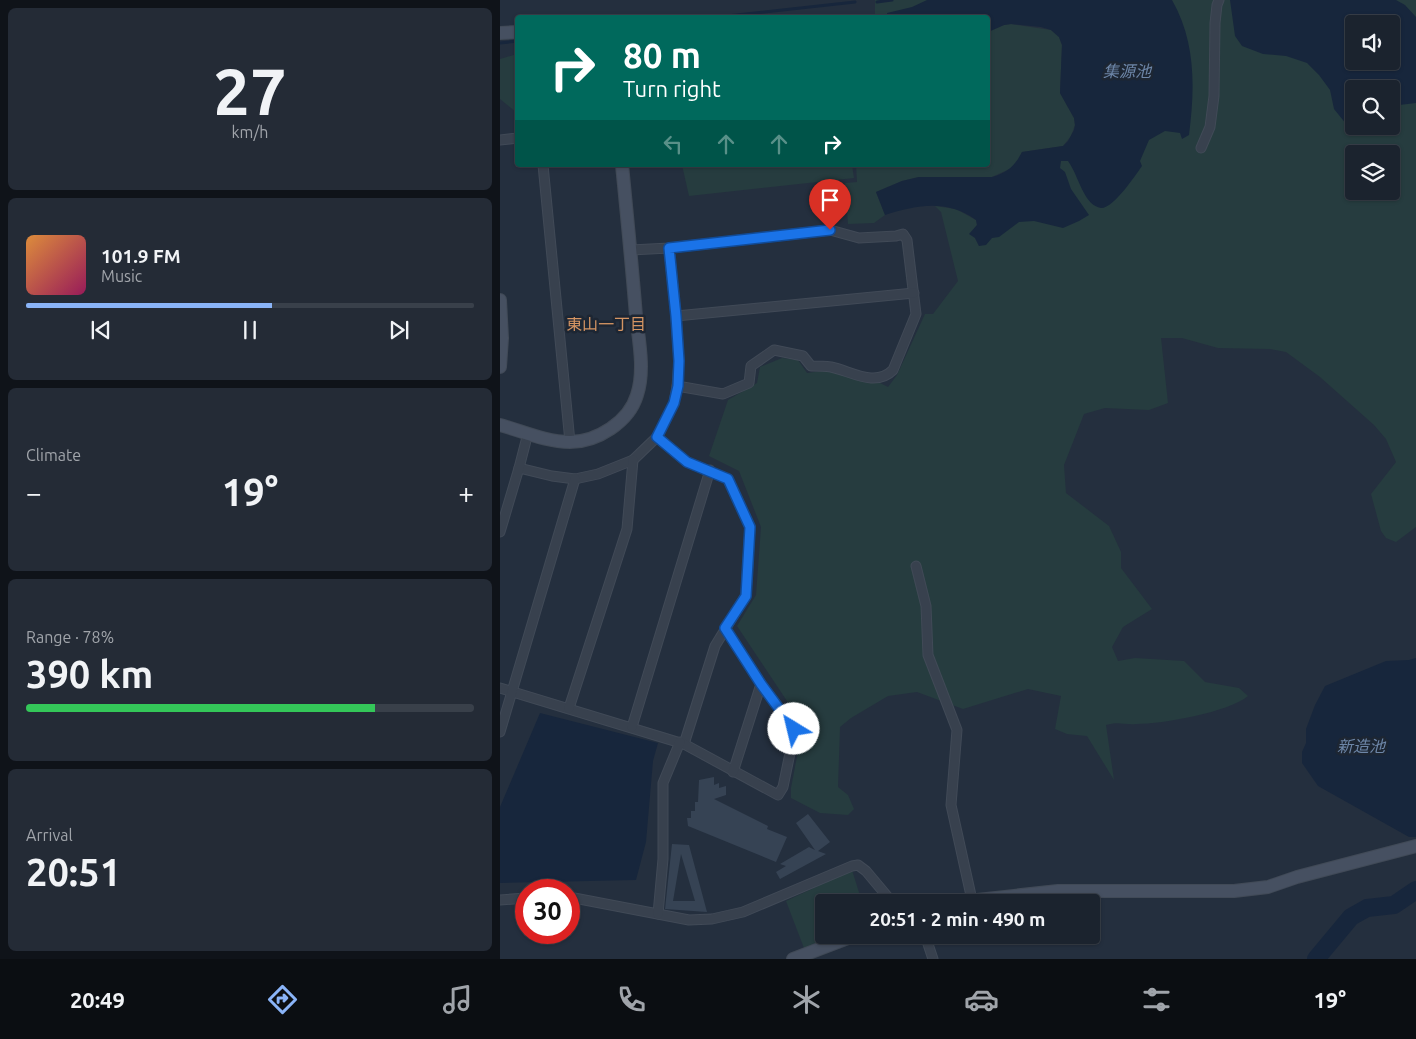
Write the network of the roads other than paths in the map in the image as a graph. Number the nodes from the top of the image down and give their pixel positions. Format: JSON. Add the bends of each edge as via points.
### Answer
{"nodes":[{"id":1,"x":1219,"y":0,"type":"edge"},
{"id":2,"x":515,"y":32,"type":"edge"},
{"id":3,"x":500,"y":33,"type":"edge"},
{"id":4,"x":515,"y":138,"type":"edge"},
{"id":5,"x":500,"y":140,"type":"edge"},
{"id":6,"x":1201,"y":148,"type":"dead end"},
{"id":7,"x":543,"y":167,"type":"edge"},
{"id":8,"x":622,"y":167,"type":"edge"},
{"id":9,"x":669,"y":248,"type":"junction"},
{"id":10,"x":631,"y":250,"type":"junction"},
{"id":11,"x":914,"y":293,"type":"junction"},
{"id":12,"x":500,"y":300,"type":"edge"},
{"id":13,"x":676,"y":316,"type":"junction"},
{"id":14,"x":500,"y":367,"type":"edge"},
{"id":15,"x":678,"y":386,"type":"junction"},
{"id":16,"x":500,"y":425,"type":"edge"},
{"id":17,"x":528,"y":433,"type":"junction"},
{"id":18,"x":657,"y":437,"type":"junction"},
{"id":19,"x":570,"y":442,"type":"junction"},
{"id":20,"x":633,"y":460,"type":"junction"},
{"id":21,"x":519,"y":468,"type":"junction"},
{"id":22,"x":710,"y":470,"type":"junction"},
{"id":23,"x":575,"y":479,"type":"junction"},
{"id":24,"x":500,"y":532,"type":"edge"},
{"id":25,"x":916,"y":566,"type":"dead end"},
{"id":26,"x":725,"y":628,"type":"junction"},
{"id":27,"x":761,"y":684,"type":"junction"},
{"id":28,"x":500,"y":688,"type":"edge"},
{"id":29,"x":512,"y":691,"type":"junction"},
{"id":30,"x":569,"y":708,"type":"junction"},
{"id":31,"x":632,"y":727,"type":"junction"},
{"id":32,"x":500,"y":732,"type":"edge"},
{"id":33,"x":682,"y":743,"type":"junction"},
{"id":34,"x":734,"y":772,"type":"junction"},
{"id":35,"x":1416,"y":846,"type":"edge"},
{"id":36,"x":885,"y":894,"type":"edge"},
{"id":37,"x":971,"y":894,"type":"edge"},
{"id":38,"x":1029,"y":894,"type":"edge"},
{"id":39,"x":515,"y":899,"type":"edge"},
{"id":40,"x":580,"y":899,"type":"edge"},
{"id":41,"x":500,"y":900,"type":"edge"},
{"id":42,"x":658,"y":914,"type":"junction"},
{"id":43,"x":832,"y":944,"type":"edge"},
{"id":44,"x":928,"y":944,"type":"edge"},
{"id":45,"x":793,"y":959,"type":"edge"},
{"id":46,"x":932,"y":959,"type":"edge"}],
"edges":[{"from":1,"to":6,"type":"street","via":[[1215,23],[1214,96],[1210,127]]},
{"from":2,"to":3,"type":"street"},
{"from":4,"to":5,"type":"street"},
{"from":7,"to":19,"type":"street"},
{"from":8,"to":10,"type":"street"},
{"from":9,"to":10,"type":"street"},
{"from":9,"to":11,"type":"street","via":[[830,230],[859,238],[903,234],[907,240]]},
{"from":9,"to":13,"type":"street"},
{"from":10,"to":19,"type":"street","via":[[640,361],[637,396],[606,433],[586,441]]},
{"from":11,"to":13,"type":"street"},
{"from":11,"to":15,"type":"street","via":[[916,314],[888,375],[862,378],[830,366],[811,366],[804,356],[774,350],[751,366],[749,383],[723,394]]},
{"from":12,"to":14,"type":"street"},
{"from":13,"to":15,"type":"street"},
{"from":15,"to":18,"type":"street","via":[[674,403]]},
{"from":16,"to":17,"type":"street"},
{"from":17,"to":19,"type":"street"},
{"from":17,"to":21,"type":"street"},
{"from":18,"to":20,"type":"street"},
{"from":18,"to":22,"type":"street","via":[[687,462]]},
{"from":20,"to":23,"type":"street"},
{"from":20,"to":30,"type":"street","via":[[627,529]]},
{"from":21,"to":23,"type":"street"},
{"from":21,"to":24,"type":"street"},
{"from":22,"to":26,"type":"street","via":[[728,479],[750,527],[746,596]]},
{"from":22,"to":31,"type":"street"},
{"from":23,"to":29,"type":"street"},
{"from":25,"to":37,"type":"street","via":[[926,606],[928,654],[957,730],[951,804]]},
{"from":26,"to":27,"type":"street"},
{"from":26,"to":33,"type":"street"},
{"from":27,"to":34,"type":"street"},
{"from":27,"to":34,"type":"street","via":[[794,729],[783,787],[778,795]]},
{"from":28,"to":29,"type":"street"},
{"from":29,"to":30,"type":"street"},
{"from":29,"to":32,"type":"street"},
{"from":30,"to":31,"type":"street"},
{"from":31,"to":33,"type":"street"},
{"from":33,"to":34,"type":"street"},
{"from":33,"to":42,"type":"street","via":[[663,783],[663,859]]},
{"from":35,"to":38,"type":"street","via":[[1268,887],[1234,891],[1058,891]]},
{"from":36,"to":42,"type":"street","via":[[858,865],[743,912],[704,920]]},
{"from":39,"to":41,"type":"street"},
{"from":40,"to":42,"type":"street"},
{"from":43,"to":45,"type":"street"},
{"from":44,"to":46,"type":"street"}]}
